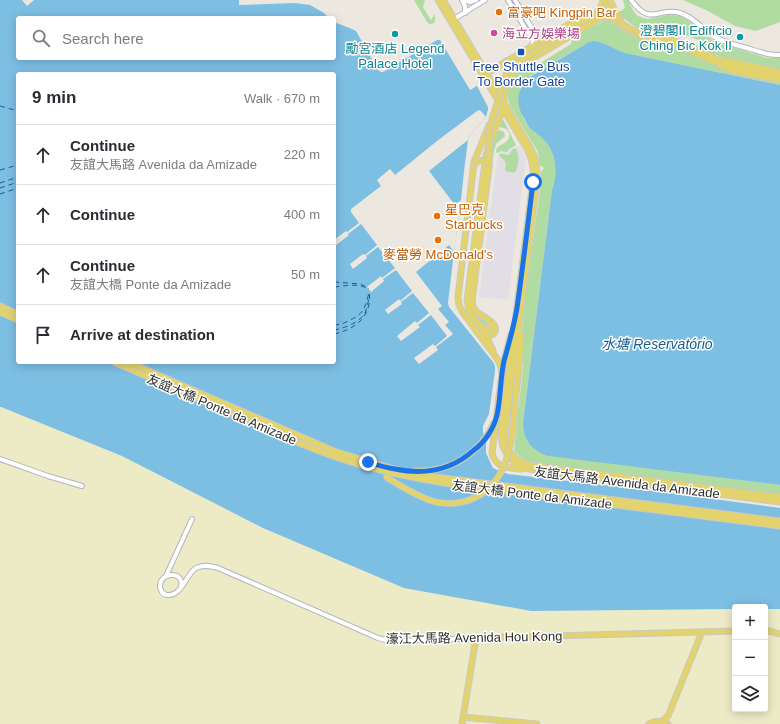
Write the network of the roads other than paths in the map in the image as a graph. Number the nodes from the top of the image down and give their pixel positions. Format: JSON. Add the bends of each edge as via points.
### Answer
{"nodes":[{"id":1,"x":438,"y":0,"type":"edge"},
{"id":2,"x":443,"y":0,"type":"edge"},
{"id":3,"x":463,"y":0,"type":"edge"},
{"id":4,"x":476,"y":0,"type":"edge"},
{"id":5,"x":485,"y":0,"type":"edge"},
{"id":6,"x":508,"y":0,"type":"edge"},
{"id":7,"x":515,"y":0,"type":"edge"},
{"id":8,"x":604,"y":0,"type":"edge"},
{"id":9,"x":609,"y":0,"type":"edge"},
{"id":10,"x":632,"y":0,"type":"edge"},
{"id":11,"x":465,"y":13,"type":"junction"},
{"id":12,"x":454,"y":19,"type":"junction"},
{"id":13,"x":599,"y":19,"type":"junction"},
{"id":14,"x":581,"y":22,"type":"junction"},
{"id":15,"x":594,"y":22,"type":"junction"},
{"id":16,"x":566,"y":33,"type":"junction"},
{"id":17,"x":542,"y":41,"type":"junction"},
{"id":18,"x":660,"y":41,"type":"junction"},
{"id":19,"x":530,"y":46,"type":"junction"},
{"id":20,"x":780,"y":55,"type":"edge"},
{"id":21,"x":713,"y":60,"type":"junction"},
{"id":22,"x":507,"y":61,"type":"junction"},
{"id":23,"x":519,"y":67,"type":"junction"},
{"id":24,"x":780,"y":72,"type":"edge"},
{"id":25,"x":486,"y":73,"type":"junction"},
{"id":26,"x":780,"y":76,"type":"edge"},
{"id":27,"x":780,"y":80,"type":"edge"},
{"id":28,"x":504,"y":103,"type":"junction"},
{"id":29,"x":496,"y":108,"type":"junction"},
{"id":30,"x":503,"y":109,"type":"junction"},
{"id":31,"x":474,"y":166,"type":"junction"},
{"id":32,"x":489,"y":168,"type":"junction"},
{"id":33,"x":0,"y":306,"type":"edge"},
{"id":34,"x":519,"y":310,"type":"junction"},
{"id":35,"x":0,"y":312,"type":"edge"},
{"id":36,"x":16,"y":313,"type":"edge"},
{"id":37,"x":16,"y":319,"type":"edge"},
{"id":38,"x":490,"y":321,"type":"junction"},
{"id":39,"x":482,"y":328,"type":"junction"},
{"id":40,"x":478,"y":332,"type":"junction"},
{"id":41,"x":487,"y":337,"type":"junction"},
{"id":42,"x":496,"y":358,"type":"junction"},
{"id":43,"x":119,"y":364,"type":"edge"},
{"id":44,"x":133,"y":364,"type":"edge"},
{"id":45,"x":502,"y":374,"type":"junction"},
{"id":46,"x":497,"y":416,"type":"junction"},
{"id":47,"x":0,"y":459,"type":"edge"},
{"id":48,"x":367,"y":467,"type":"junction"},
{"id":49,"x":395,"y":469,"type":"junction"},
{"id":50,"x":529,"y":469,"type":"junction"},
{"id":51,"x":82,"y":486,"type":"dead end"},
{"id":52,"x":780,"y":498,"type":"edge"},
{"id":53,"x":780,"y":502,"type":"edge"},
{"id":54,"x":192,"y":518,"type":"dead end"},
{"id":55,"x":780,"y":521,"type":"edge"},
{"id":56,"x":780,"y":526,"type":"edge"},
{"id":57,"x":166,"y":576,"type":"junction"},
{"id":58,"x":181,"y":587,"type":"junction"},
{"id":59,"x":732,"y":630,"type":"edge"},
{"id":60,"x":768,"y":631,"type":"edge"},
{"id":61,"x":702,"y":632,"type":"junction"},
{"id":62,"x":780,"y":634,"type":"edge"},
{"id":63,"x":476,"y":638,"type":"junction"},
{"id":64,"x":463,"y":717,"type":"junction"},
{"id":65,"x":662,"y":721,"type":"junction"},
{"id":66,"x":462,"y":724,"type":"edge"},
{"id":67,"x":537,"y":724,"type":"edge"},
{"id":68,"x":650,"y":724,"type":"edge"},
{"id":69,"x":668,"y":724,"type":"edge"}],
"edges":[{"from":1,"to":30,"type":"main road","name":"友誼大馬路 Avenida da Amizade"},
{"from":2,"to":12,"type":"main road","name":"友誼大馬路 Avenida da Amizade"},
{"from":3,"to":4,"type":"street"},
{"from":3,"to":11,"type":"street"},
{"from":5,"to":11,"type":"street"},
{"from":6,"to":19,"type":"street","via":[[532,40]]},
{"from":7,"to":17,"type":"street"},
{"from":8,"to":14,"type":"main road","via":[[597,13]]},
{"from":8,"to":18,"type":"main road","bridge":true,"via":[[618,21]]},
{"from":9,"to":13,"type":"main road","via":[[607,10]]},
{"from":9,"to":21,"type":"main road","via":[[618,17],[632,27],[680,42]]},
{"from":10,"to":20,"type":"street","via":[[646,14],[679,12],[721,40],[766,54]]},
{"from":11,"to":12,"type":"street"},
{"from":12,"to":25,"type":"main road","name":"友誼大馬路 Avenida da Amizade"},
{"from":13,"to":15,"type":"main road"},
{"from":13,"to":18,"type":"main road","via":[[611,18],[620,26],[643,38]]},
{"from":14,"to":16,"type":"main road"},
{"from":14,"to":17,"type":"main road","via":[[571,23]]},
{"from":15,"to":16,"type":"main road"},
{"from":15,"to":23,"type":"main road"},
{"from":16,"to":29,"type":"main road","bridge":true,"via":[[511,68],[504,79]]},
{"from":17,"to":19,"type":"main road"},
{"from":18,"to":21,"type":"main road"},
{"from":19,"to":22,"type":"main road"},
{"from":21,"to":24,"type":"main road"},
{"from":21,"to":26,"type":"main road"},
{"from":21,"to":27,"type":"main road","via":[[734,71]]},
{"from":22,"to":23,"type":"main road","via":[[505,66],[508,71]]},
{"from":22,"to":25,"type":"main road"},
{"from":23,"to":28,"type":"main road","via":[[508,80]]},
{"from":25,"to":28,"type":"main road","name":"友誼大馬路 Avenida da Amizade"},
{"from":28,"to":34,"type":"main road","name":"友誼大馬路 Avenida da Amizade","via":[[530,146],[538,170]]},
{"from":29,"to":31,"type":"main road","bridge":true},
{"from":29,"to":32,"type":"main road","bridge":true,"via":[[489,131]]},
{"from":30,"to":34,"type":"main road","name":"友誼大馬路 Avenida da Amizade","via":[[529,153],[533,171]]},
{"from":30,"to":39,"type":"main road","via":[[486,155],[467,300],[470,310]]},
{"from":31,"to":32,"type":"main road","bridge":true,"via":[[483,161]]},
{"from":31,"to":40,"type":"main road","via":[[458,300],[466,318]]},
{"from":32,"to":38,"type":"main road","via":[[472,303],[476,310]]},
{"from":33,"to":36,"type":"main road"},
{"from":34,"to":45,"type":"main road"},
{"from":34,"to":48,"type":"main road","bridge":true,"via":[[520,356],[511,445],[502,469],[488,489],[479,496],[463,502],[434,502]]},
{"from":34,"to":50,"type":"main road","name":"友誼大馬路 Avenida da Amizade","via":[[501,439],[509,458]]},
{"from":34,"to":52,"type":"main road","name":"友誼大馬路 Avenida da Amizade","via":[[505,436],[509,451],[518,460],[530,465]]},
{"from":35,"to":37,"type":"main road"},
{"from":38,"to":39,"type":"main road","via":[[490,328]]},
{"from":38,"to":41,"type":"main road","via":[[496,329]]},
{"from":39,"to":41,"type":"main road"},
{"from":40,"to":41,"type":"main road"},
{"from":40,"to":42,"type":"main road"},
{"from":41,"to":42,"type":"main road"},
{"from":42,"to":45,"type":"main road"},
{"from":43,"to":48,"type":"main road","name":"友誼大橋 Ponte da Amizade","via":[[294,441]]},
{"from":44,"to":49,"type":"main road","name":"友誼大橋 Ponte da Amizade","via":[[334,451]]},
{"from":45,"to":46,"type":"main road"},
{"from":46,"to":49,"type":"main road","via":[[483,442],[466,458],[437,470],[416,472]]},
{"from":46,"to":50,"type":"main road","via":[[492,450],[494,458],[504,467]]},
{"from":47,"to":51,"type":"street"},
{"from":48,"to":56,"type":"main road","name":"友誼大橋 Ponte da Amizade","via":[[416,479],[451,484]]},
{"from":49,"to":55,"type":"main road","name":"友誼大橋 Ponte da Amizade","via":[[421,475]]},
{"from":50,"to":53,"type":"main road","name":"友誼大馬路 Avenida da Amizade"},
{"from":54,"to":57,"type":"street"},
{"from":57,"to":58,"type":"street","via":[[179,578]]},
{"from":57,"to":58,"type":"street","via":[[159,587],[161,592],[173,594]]},
{"from":58,"to":63,"type":"street","name":"濠江大馬路 Avenida Hou Kong","via":[[193,571],[201,566],[207,566],[218,568],[384,640]]},
{"from":59,"to":61,"type":"main road","name":"濠江大馬路 Avenida Hou Kong"},
{"from":60,"to":62,"type":"main road"},
{"from":61,"to":63,"type":"main road","name":"濠江大馬路 Avenida Hou Kong"},
{"from":61,"to":65,"type":"main road","via":[[668,716]]},
{"from":63,"to":64,"type":"main road"},
{"from":64,"to":66,"type":"main road"},
{"from":64,"to":67,"type":"main road"},
{"from":65,"to":68,"type":"main road"},
{"from":65,"to":69,"type":"main road"}]}
